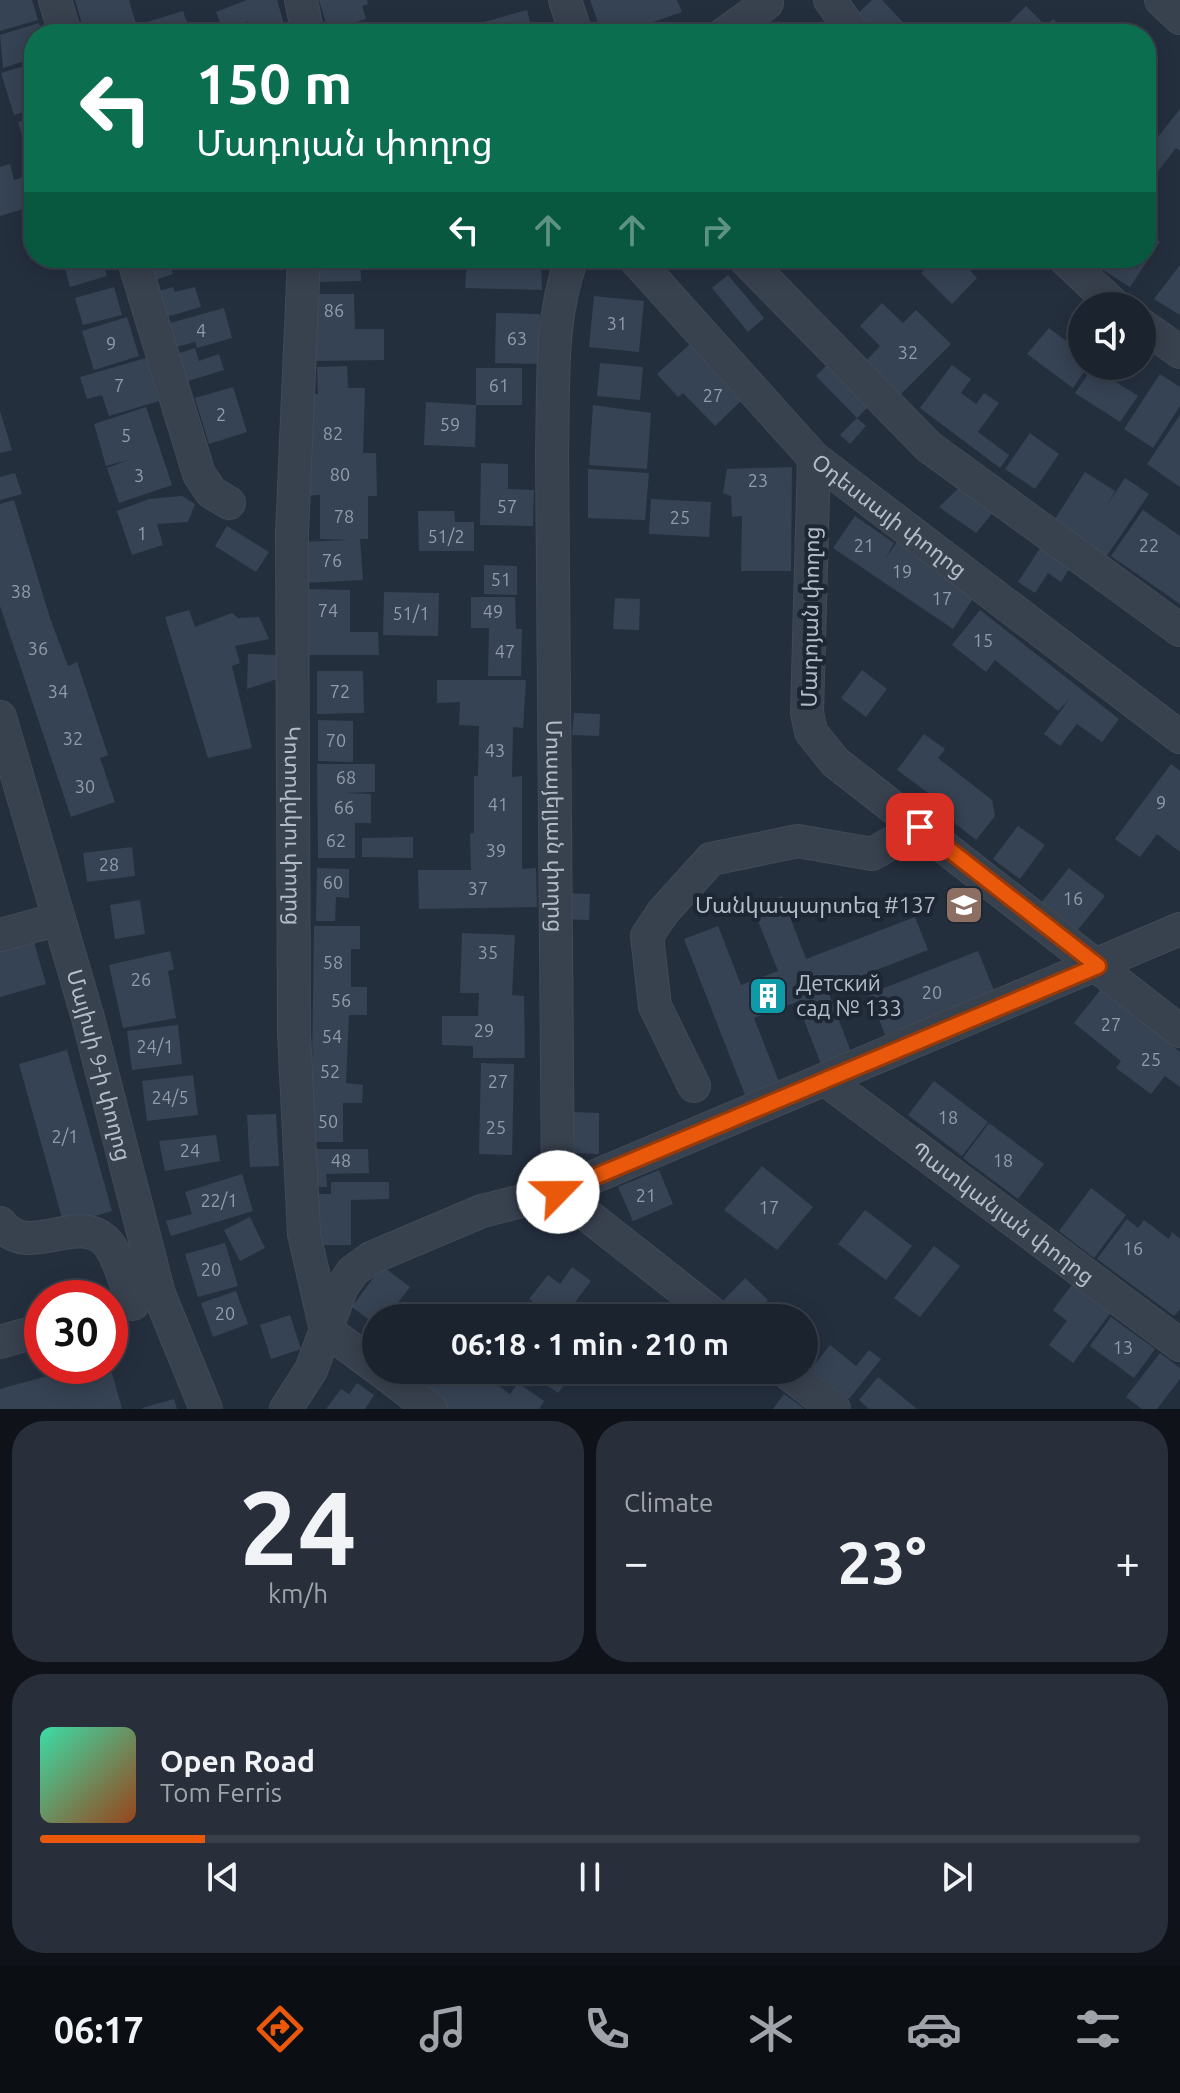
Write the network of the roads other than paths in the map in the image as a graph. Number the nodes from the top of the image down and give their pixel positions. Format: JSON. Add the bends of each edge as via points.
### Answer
{"nodes":[{"id":1,"x":55,"y":0,"type":"edge"},
{"id":2,"x":301,"y":0,"type":"edge"},
{"id":3,"x":565,"y":0,"type":"edge"},
{"id":4,"x":830,"y":0,"type":"edge"},
{"id":5,"x":1161,"y":0,"type":"edge"},
{"id":6,"x":767,"y":3,"type":"dead end"},
{"id":7,"x":1180,"y":18,"type":"edge"},
{"id":8,"x":62,"y":24,"type":"edge"},
{"id":9,"x":306,"y":24,"type":"edge"},
{"id":10,"x":573,"y":24,"type":"edge"},
{"id":11,"x":738,"y":24,"type":"edge"},
{"id":12,"x":847,"y":24,"type":"edge"},
{"id":13,"x":136,"y":268,"type":"edge"},
{"id":14,"x":304,"y":268,"type":"edge"},
{"id":15,"x":569,"y":268,"type":"edge"},
{"id":16,"x":643,"y":268,"type":"edge"},
{"id":17,"x":754,"y":268,"type":"edge"},
{"id":18,"x":1075,"y":268,"type":"edge"},
{"id":19,"x":1100,"y":292,"type":"edge"},
{"id":20,"x":1156,"y":335,"type":"edge"},
{"id":21,"x":1180,"y":352,"type":"edge"},
{"id":22,"x":814,"y":458,"type":"junction"},
{"id":23,"x":229,"y":503,"type":"dead end"},
{"id":24,"x":1180,"y":630,"type":"edge"},
{"id":25,"x":0,"y":717,"type":"edge"},
{"id":26,"x":1180,"y":737,"type":"edge"},
{"id":27,"x":920,"y":827,"type":"junction"},
{"id":28,"x":59,"y":919,"type":"junction"},
{"id":29,"x":1180,"y":929,"type":"edge"},
{"id":30,"x":0,"y":935,"type":"edge"},
{"id":31,"x":1098,"y":966,"type":"junction"},
{"id":32,"x":1180,"y":1031,"type":"edge"},
{"id":33,"x":827,"y":1081,"type":"junction"},
{"id":34,"x":694,"y":1086,"type":"dead end"},
{"id":35,"x":558,"y":1192,"type":"junction"},
{"id":36,"x":0,"y":1223,"type":"edge"},
{"id":37,"x":134,"y":1303,"type":"edge"},
{"id":38,"x":700,"y":1304,"type":"edge"},
{"id":39,"x":326,"y":1330,"type":"junction"},
{"id":40,"x":24,"y":1335,"type":"edge"},
{"id":41,"x":0,"y":1342,"type":"edge"},
{"id":42,"x":1180,"y":1345,"type":"edge"},
{"id":43,"x":362,"y":1357,"type":"edge"},
{"id":44,"x":398,"y":1384,"type":"edge"},
{"id":45,"x":802,"y":1384,"type":"edge"},
{"id":46,"x":206,"y":1409,"type":"edge"},
{"id":47,"x":286,"y":1409,"type":"edge"},
{"id":48,"x":431,"y":1409,"type":"edge"},
{"id":49,"x":834,"y":1409,"type":"edge"}],
"edges":[{"from":1,"to":8,"type":"street"},
{"from":2,"to":9,"type":"street"},
{"from":3,"to":10,"type":"street"},
{"from":4,"to":12,"type":"street"},
{"from":5,"to":7,"type":"street"},
{"from":6,"to":11,"type":"street"},
{"from":13,"to":23,"type":"street","via":[[199,474],[211,492]]},
{"from":14,"to":39,"type":"street","name":"Կոտովսկու փողոց","via":[[292,533],[294,1033],[304,1234]]},
{"from":15,"to":35,"type":"street","name":"Մուսայելյան փողոց","via":[[556,329],[552,451]]},
{"from":16,"to":22,"type":"street","name":"Օդեսսայի փողոց"},
{"from":17,"to":24,"type":"street","via":[[929,447]]},
{"from":18,"to":19,"type":"street"},
{"from":20,"to":21,"type":"street"},
{"from":22,"to":26,"type":"street","name":"Օդեսսայի փողոց"},
{"from":22,"to":27,"type":"street","name":"Մադոյան փողոց","via":[[807,713],[811,732],[835,762]]},
{"from":25,"to":28,"type":"street","name":"Մայիսի 9-ի փողոց"},
{"from":27,"to":31,"type":"street","name":"Մադոյան փողոց"},
{"from":27,"to":34,"type":"street","via":[[872,854],[798,841],[711,859],[663,912],[647,936],[655,1006]]},
{"from":28,"to":30,"type":"street"},
{"from":28,"to":37,"type":"street","name":"Մայիսի 9-ի փողոց"},
{"from":29,"to":31,"type":"street"},
{"from":31,"to":32,"type":"street","name":"Մադոյան փողոց"},
{"from":31,"to":33,"type":"street"},
{"from":33,"to":35,"type":"street"},
{"from":33,"to":42,"type":"street","name":"Պատկանյան փողոց"},
{"from":35,"to":38,"type":"street"},
{"from":35,"to":39,"type":"street","via":[[482,1211],[371,1258],[353,1271]]},
{"from":36,"to":37,"type":"street","via":[[20,1240],[94,1233],[109,1245]]},
{"from":37,"to":46,"type":"street","name":"Մայիսի 9-ի փողոց"},
{"from":39,"to":43,"type":"street"},
{"from":39,"to":47,"type":"street","via":[[311,1370]]},
{"from":40,"to":41,"type":"street"},
{"from":44,"to":48,"type":"street"},
{"from":45,"to":49,"type":"street"}]}
